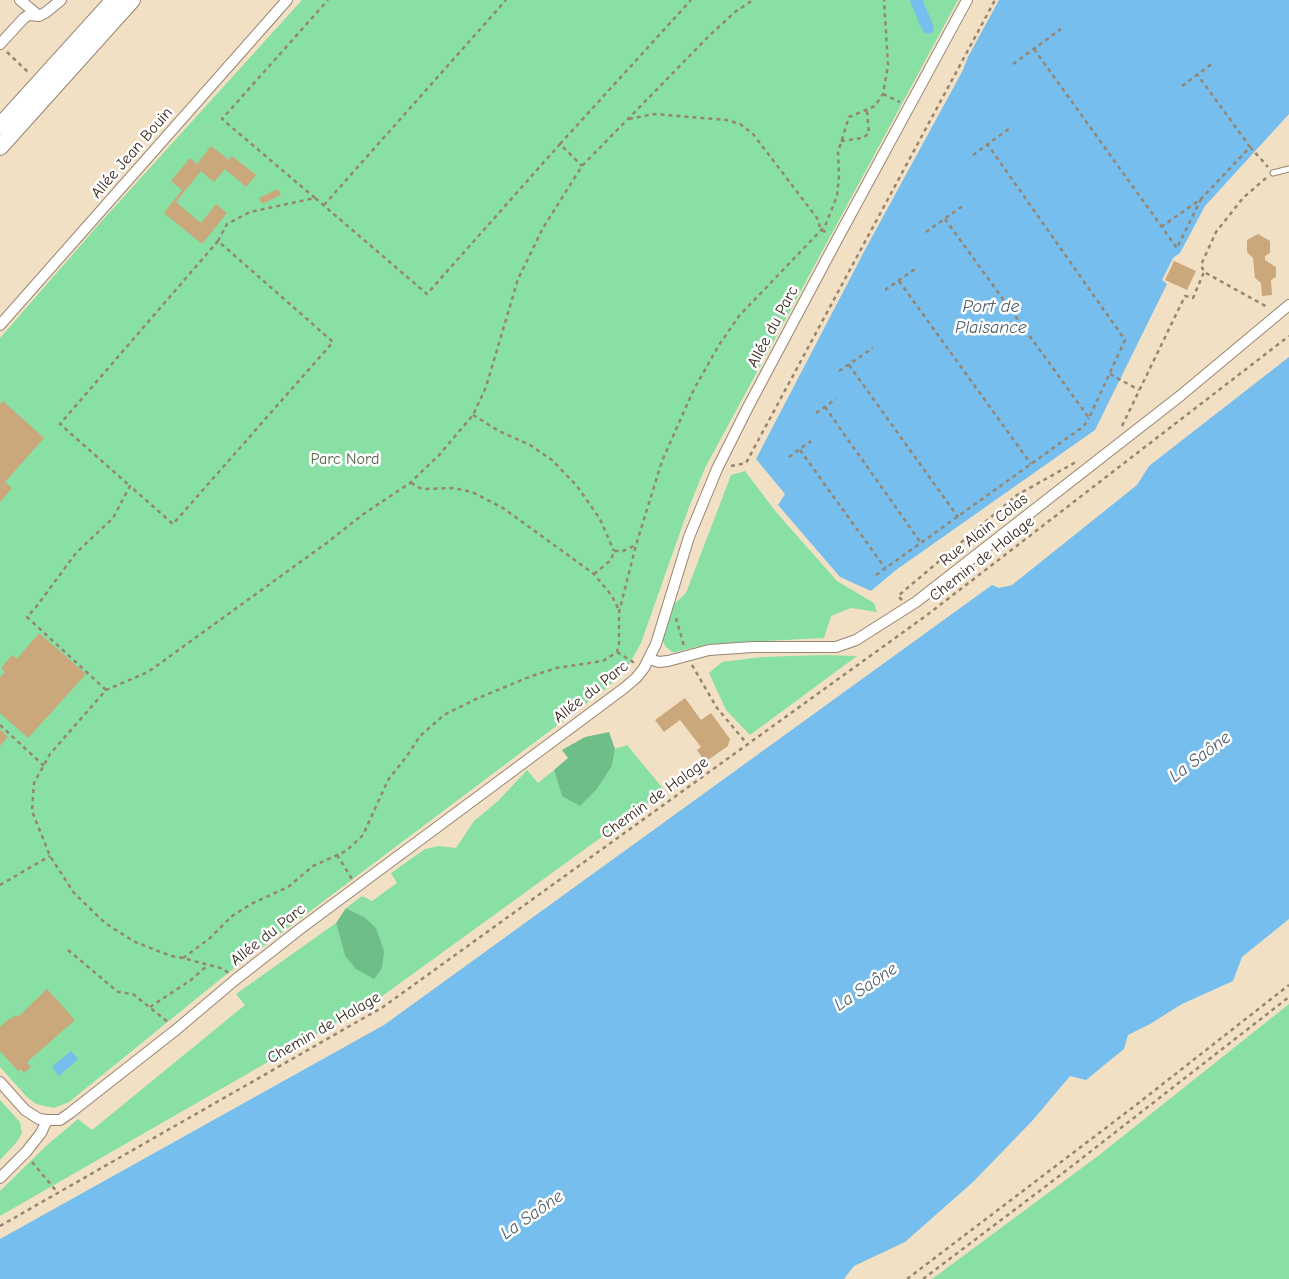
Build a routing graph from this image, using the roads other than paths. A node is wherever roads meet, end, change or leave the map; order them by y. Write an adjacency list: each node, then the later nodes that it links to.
1 (20, 0): 7 (street)
2 (62, 0): 7 (street)
3 (114, 0): 9 (main road)
4 (132, 0): 10 (main road)
5 (287, 0): 14 (street, Allée Jean Bouin)
6 (967, 0): 15 (street, Allée du Parc)
7 (39, 16): 8 (street)
8 (3, 48)
9 (0, 126)
10 (0, 147)
11 (1289, 169): 12 (lane)
12 (1273, 173)
13 (1289, 306): 15 (street, Rue Alain Colas)
14 (0, 325)
15 (650, 659): 17 (street, Allée du Parc)
16 (0, 1082): 17 (street)
17 (47, 1120): 18 (street)
18 (0, 1178)

